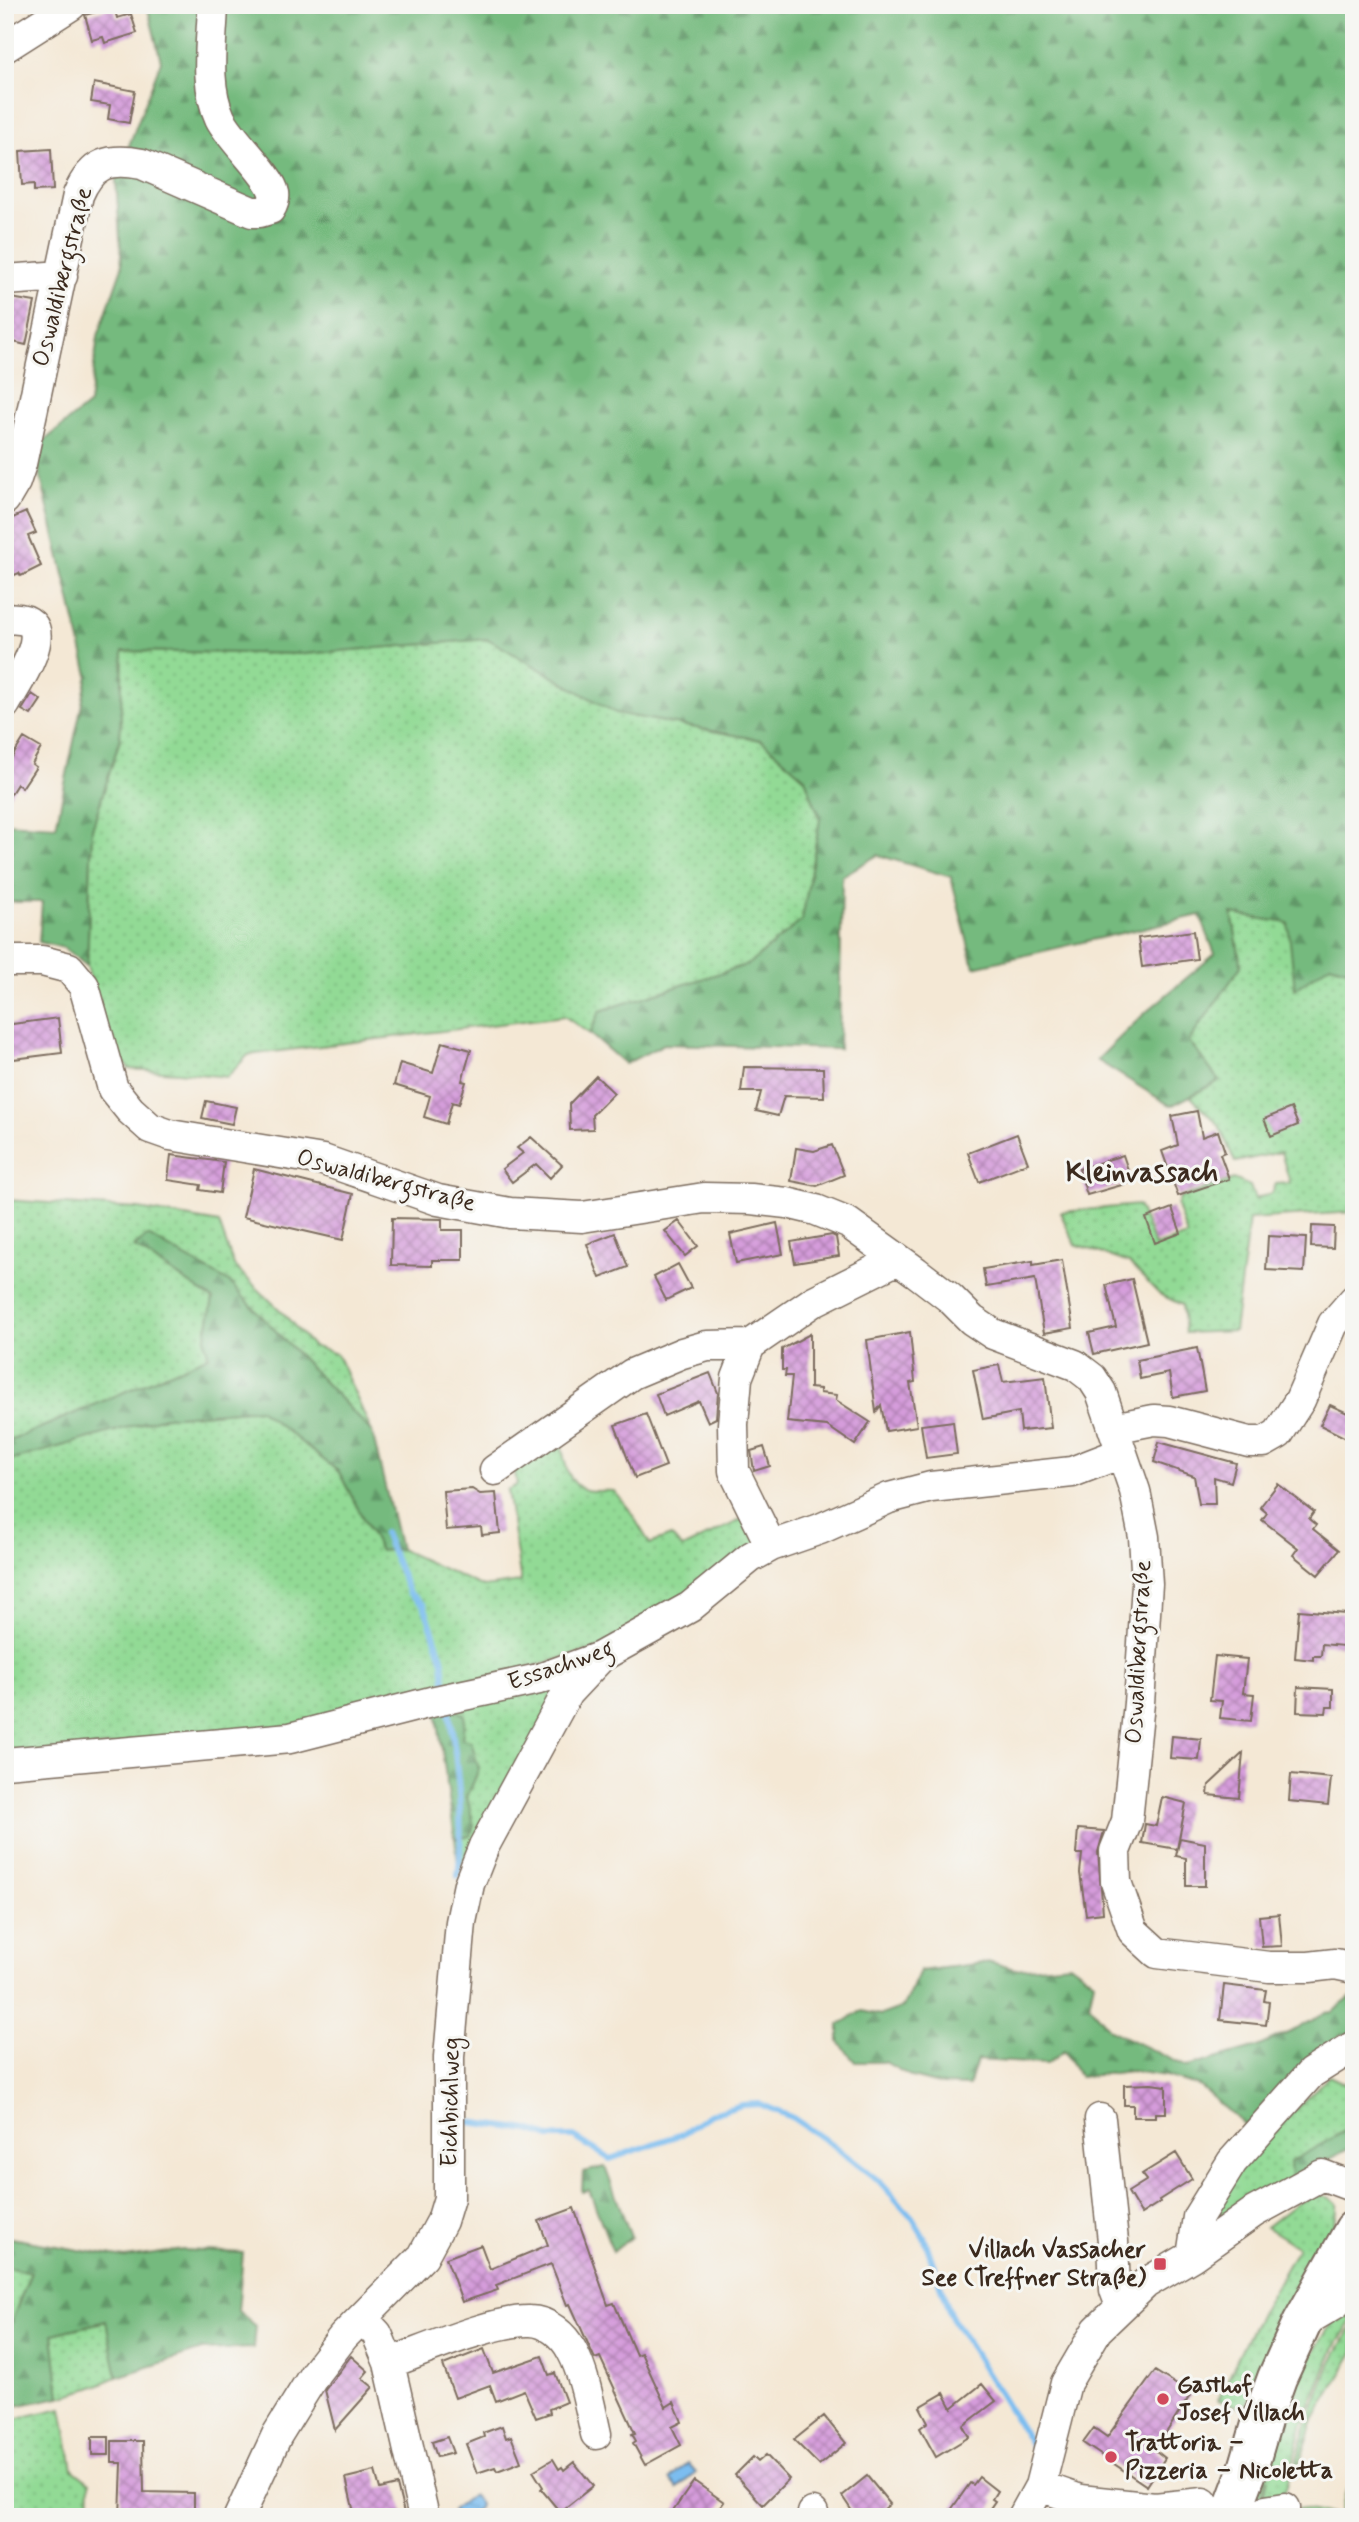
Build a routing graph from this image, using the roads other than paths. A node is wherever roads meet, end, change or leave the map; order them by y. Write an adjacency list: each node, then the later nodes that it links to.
1 (71, 5): 3 (street)
2 (213, 6): 4 (street, Oswaldibergstraße)
3 (5, 47)
4 (62, 276): 5 (street); 6 (street, Oswaldibergstraße)
5 (5, 280)
6 (5, 499)
7 (5, 619): 8 (street)
8 (5, 704)
9 (5, 961): 10 (street, Oswaldibergstraße)
10 (898, 1259): 12 (street); 13 (street, Oswaldibergstraße)
11 (1354, 1300): 13 (street, Essachweg)
12 (750, 1345): 14 (street); 15 (street)
13 (1117, 1440): 15 (street, Essachweg); 18 (street, Oswaldibergstraße)
14 (495, 1470)
15 (771, 1546): 16 (street, Essachweg)
16 (600, 1657): 17 (street, Essachweg); 28 (street, Eichbichlweg)
17 (5, 1763)
18 (1354, 1968)
19 (1354, 2046): 25 (street)
20 (1100, 2119): 24 (street)
21 (1354, 2187): 25 (street)
22 (1129, 2208): 24 (street)
23 (1354, 2230): 29 (main road)
24 (1113, 2241): 27 (street)
25 (1192, 2256): 27 (street)
26 (1354, 2282): 29 (street)
27 (1121, 2306): 32 (street)
28 (362, 2318): 30 (street); 34 (street, Eichbichlweg)
29 (1302, 2323): 33 (main road)
30 (389, 2363): 31 (street); 35 (street)
31 (596, 2434)
32 (1040, 2486): 33 (street); 36 (street)
33 (1246, 2512)
34 (239, 2517)
35 (425, 2517)
36 (1023, 2517)

